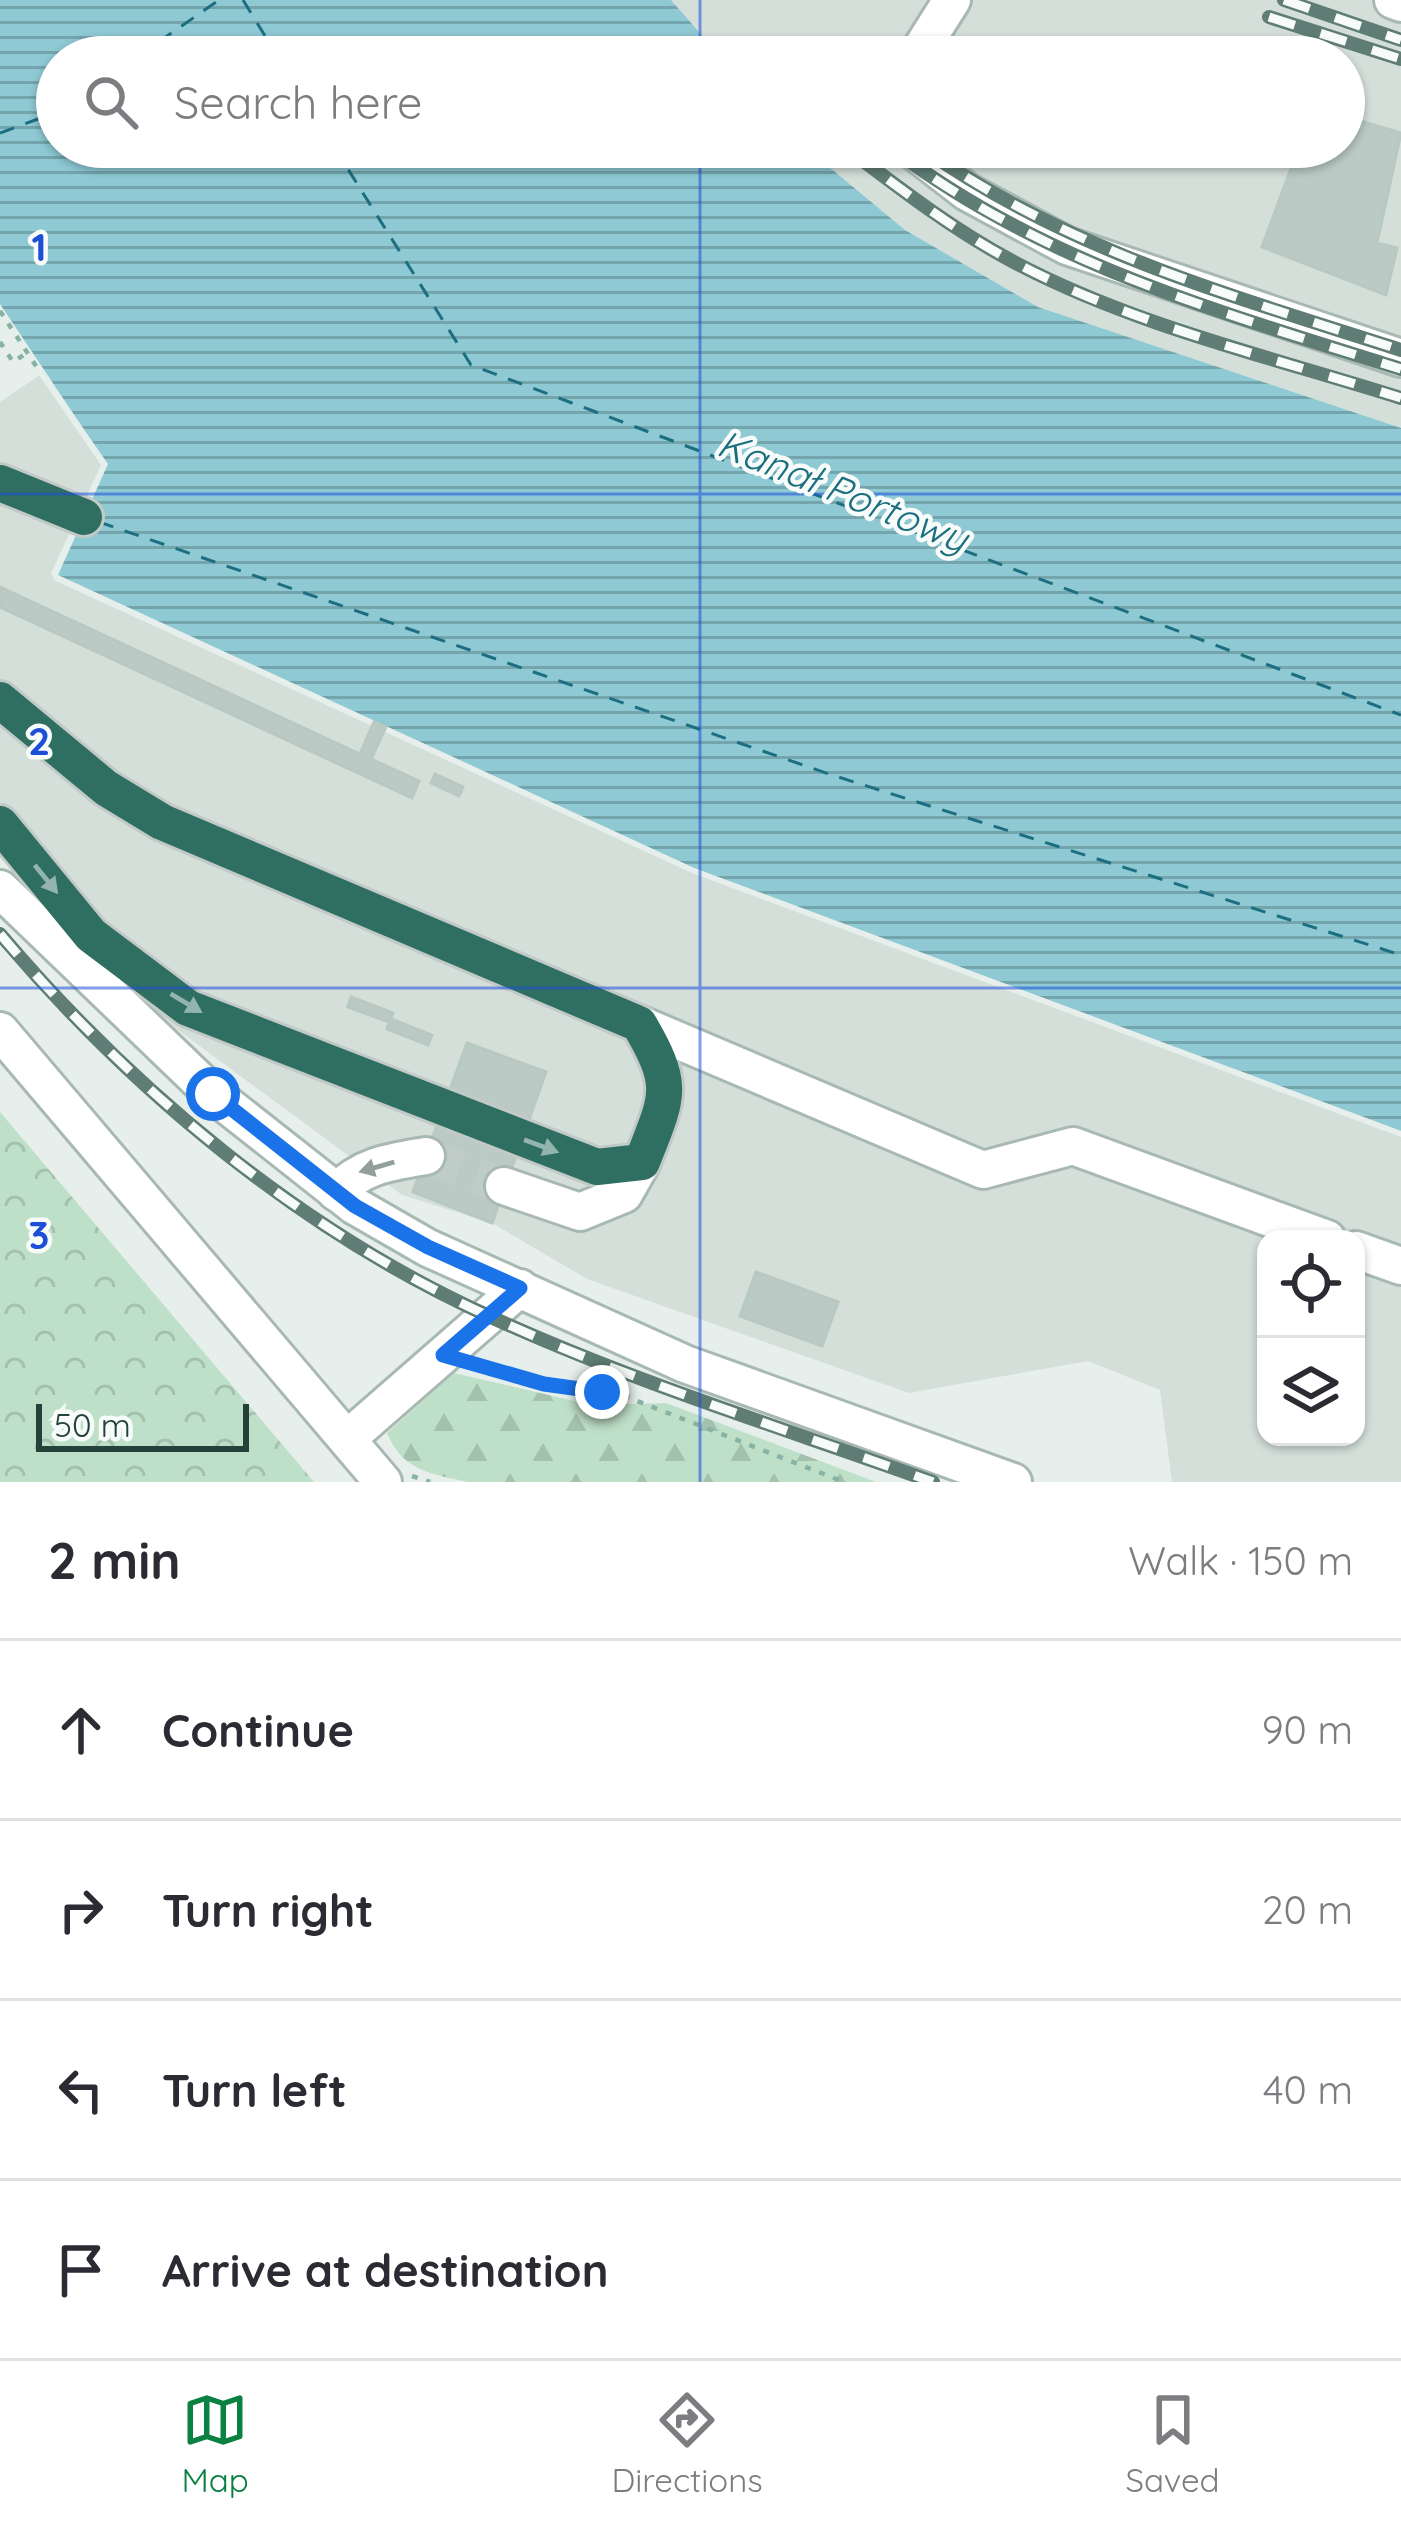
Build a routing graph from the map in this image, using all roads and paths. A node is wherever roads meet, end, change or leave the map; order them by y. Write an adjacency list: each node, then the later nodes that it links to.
1 (952, 0): 2 (street)
2 (929, 36)
3 (936, 168): 7 (street)
4 (2, 316): 6 (path)
5 (0, 342): 6 (path)
6 (28, 352): 8 (path)
7 (1401, 358)
8 (38, 368)
9 (0, 483): 10 (highway)
10 (84, 517)
11 (0, 700): 14 (highway)
12 (0, 824): 17 (highway, one-way to 17)
13 (0, 889): 19 (street)
14 (639, 1024): 17 (highway); 20 (street)
15 (0, 1031): 25 (street)
16 (426, 1156): 19 (street, one-way to 19)
17 (642, 1162): 18 (street)
18 (504, 1186)
19 (336, 1192): 23 (street)
20 (1302, 1230)
21 (1365, 1253): 22 (street)
22 (1401, 1266)
23 (520, 1288): 24 (street); 28 (street)
24 (443, 1355): 25 (street); 27 (path)
25 (347, 1439): 26 (street)
26 (383, 1482)
27 (844, 1482)
28 (1013, 1482)

